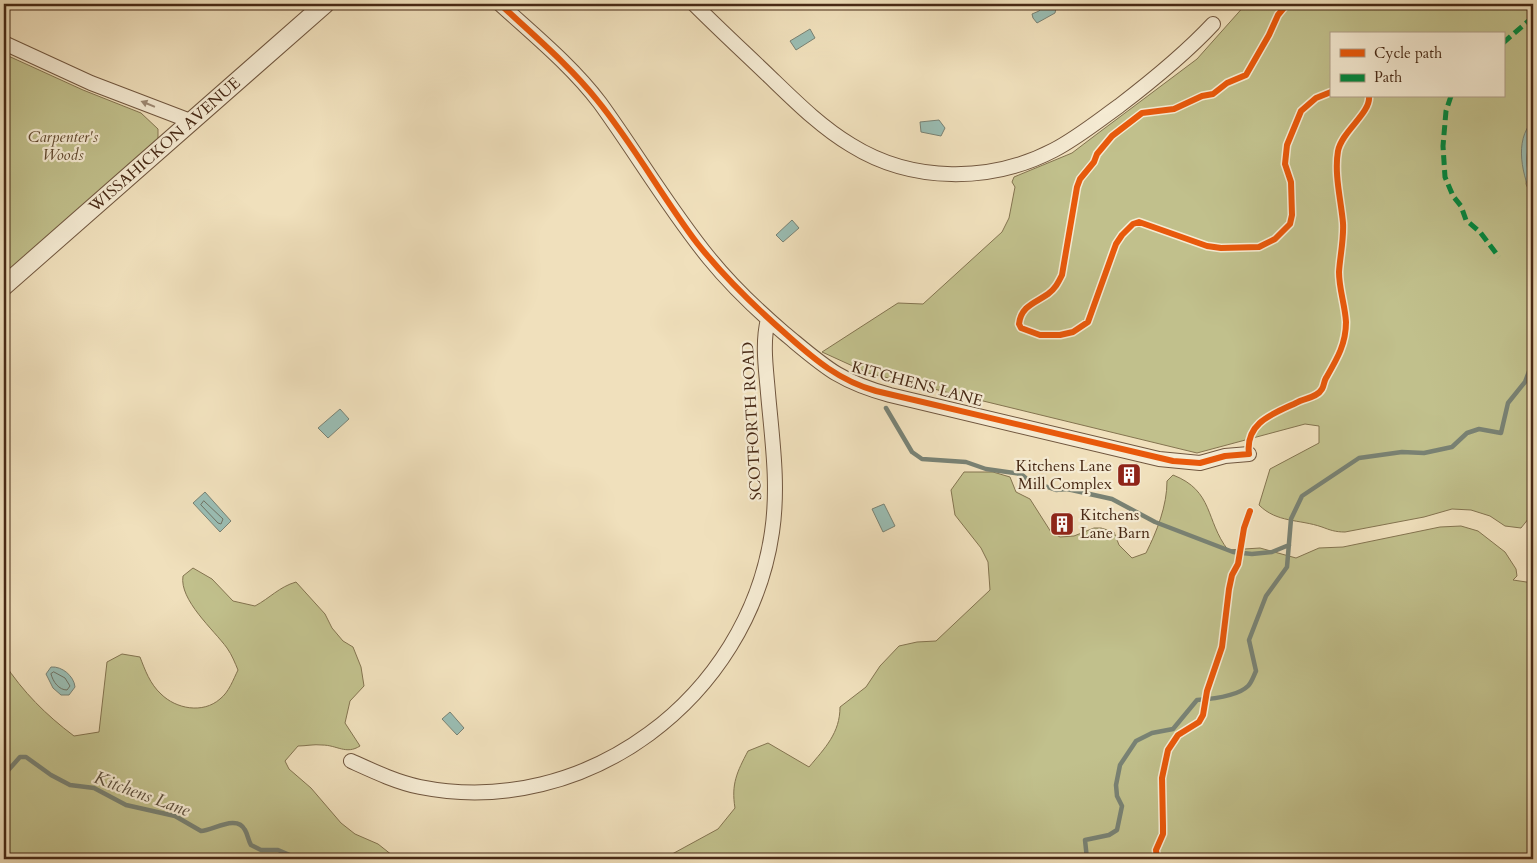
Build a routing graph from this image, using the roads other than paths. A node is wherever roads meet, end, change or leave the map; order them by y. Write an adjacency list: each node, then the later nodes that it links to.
1 (324, 4): 6 (street, WISSAHICKON AVENUE)
2 (500, 4): 8 (street, KITCHENS LANE)
3 (694, 4): 4 (street)
4 (1213, 24)
5 (4, 43): 6 (street, one-way to 5)
6 (193, 122): 7 (street, WISSAHICKON AVENUE)
7 (4, 286)
8 (768, 320): 9 (street, KITCHENS LANE); 10 (street, SCOTFORTH ROAD)
9 (1250, 454)
10 (351, 761)

